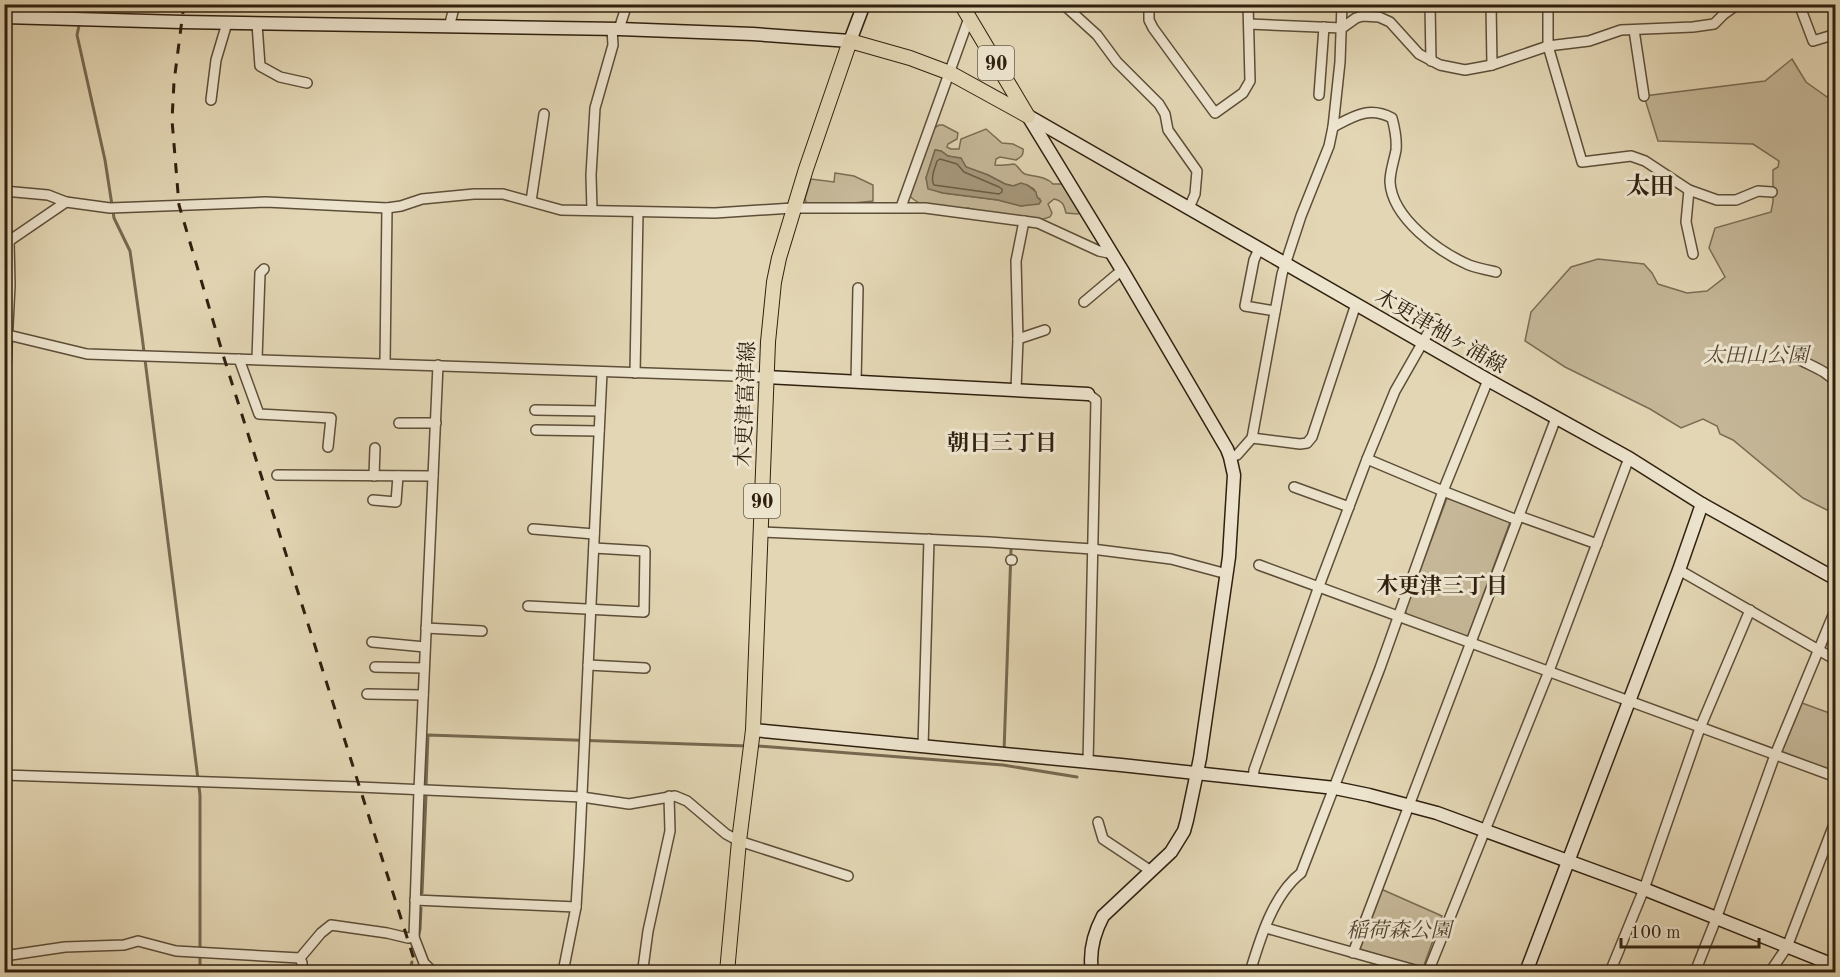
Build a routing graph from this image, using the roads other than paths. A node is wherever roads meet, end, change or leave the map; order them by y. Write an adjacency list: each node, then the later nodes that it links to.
1 (455, 4): 19 (street)
2 (627, 4): 22 (street)
3 (864, 4): 25 (street)
4 (1063, 4): 45 (street)
5 (1149, 4): 18 (street)
6 (1248, 4): 18 (street)
7 (1342, 4): 21 (street)
8 (1430, 4): 27 (street)
9 (1491, 4): 28 (street)
10 (1548, 4): 26 (street)
11 (1738, 4): 14 (street)
12 (1799, 4): 24 (street)
13 (966, 9): 29 (street); 35 (main road, 90)
14 (1724, 9): 23 (street)
15 (4, 17): 16 (street)
16 (227, 23): 17 (street); 33 (street)
17 (257, 24): 19 (street); 30 (street)
18 (1249, 24): 20 (street)
19 (449, 27): 22 (street)
20 (1324, 27): 21 (street); 31 (street)
21 (1342, 28): 27 (street); 36 (street)
22 (616, 29): 25 (street); 46 (street)
23 (1635, 30): 26 (street); 32 (street)
24 (1836, 34)
25 (850, 41): 29 (main road, 90); 44 (main road, 木更津富津線 / 90)
26 (1548, 46): 28 (street); 37 (street)
27 (1431, 61): 28 (street)
28 (1492, 65)
29 (950, 73): 35 (main road, 90); 42 (street)
30 (307, 83)
31 (1318, 95)
32 (1644, 96)
33 (211, 100)
34 (544, 114): 40 (street)
35 (1028, 116): 45 (street, 木更津袖ヶ浦線); 51 (street)
36 (1333, 127): 53 (street); 56 (street)
37 (1689, 190): 39 (street); 52 (street)
38 (4, 191): 41 (street)
39 (1772, 192)
40 (531, 201): 43 (street); 46 (street)
41 (66, 202): 43 (street); 49 (street)
42 (901, 207): 44 (street); 48 (street)
43 (387, 208): 69 (street)
44 (793, 208): 47 (street); 73 (main road, 木更津富津線 / 90)
45 (1189, 208): 50 (street, 木更津袖ヶ浦線)
46 (592, 210): 47 (street)
47 (638, 212): 72 (street)
48 (1024, 221): 51 (street); 64 (street)
49 (7, 243): 63 (street)
50 (1259, 249): 53 (street, 木更津袖ヶ浦線); 60 (street)
51 (1113, 254): 55 (street)
52 (1693, 254)
53 (1285, 263): 59 (street, 木更津袖ヶ浦線); 60 (street)
54 (264, 269): 68 (street)
55 (1122, 270): 58 (street); 92 (street)
56 (1496, 272)
57 (858, 288): 75 (street)
58 (1084, 302)
59 (1356, 304): 65 (street, 木更津袖ヶ浦線); 89 (street)
60 (1275, 311): 89 (street)
61 (1436, 319): 65 (street)
62 (1045, 330): 64 (street)
63 (6, 334): 67 (street); 79 (street)
64 (1018, 339): 77 (street)
65 (1422, 343): 74 (street, 木更津袖ヶ浦線); 94 (street)
66 (1790, 352): 76 (street)
67 (239, 359): 68 (street); 90 (street)
68 (257, 359): 69 (street)
69 (385, 363): 70 (street)
70 (438, 365): 71 (street); 85 (street)
71 (602, 372): 72 (street); 81 (street)
72 (635, 373): 73 (street)
73 (766, 377): 75 (street); 106 (main road, 木更津富津線 / 90)
74 (1488, 380): 82 (street, 木更津袖ヶ浦線); 100 (street)
75 (856, 382): 77 (street)
76 (1836, 383)
77 (1016, 390): 78 (street)
78 (1088, 394): 111 (street)
79 (4, 406)
80 (535, 410): 81 (street)
81 (600, 411): 88 (street)
82 (1556, 418): 93 (street, 木更津袖ヶ浦線); 104 (street)
83 (1836, 418): 86 (street)
84 (399, 423): 85 (street)
85 (436, 423): 98 (street)
86 (1836, 425)
87 (536, 430): 88 (street)
88 (599, 431): 107 (street)
89 (1252, 438): 92 (street)
90 (328, 447)
91 (375, 448): 96 (street)
92 (1230, 457): 114 (street)
93 (1629, 458): 102 (street, 木更津袖ヶ浦線); 109 (street)
94 (1367, 459): 100 (street); 103 (street)
95 (277, 475): 96 (street)
96 (374, 476): 97 (street)
97 (398, 476): 98 (street); 101 (street)
98 (433, 476): 122 (street)
99 (1294, 487): 103 (street)
100 (1443, 491): 104 (street); 121 (street)
101 (373, 500)
102 (1701, 504): 113 (street); 115 (street, 木更津袖ヶ浦線)
103 (1349, 507): 116 (street)
104 (1518, 518): 109 (street); 125 (street)
105 (533, 530): 107 (street)
106 (761, 532): 108 (street); 138 (main road, 木更津富津線 / 90)
107 (594, 534): 110 (street)
108 (929, 539): 111 (street); 139 (street)
109 (1597, 544): 133 (street)
110 (594, 548): 119 (street); 119 (street)
111 (1092, 549): 114 (street); 141 (street)
112 (1259, 565): 116 (street)
113 (1679, 570): 120 (street); 136 (street)
114 (1227, 574): 142 (street)
115 (1836, 579)
116 (1319, 586): 121 (street); 145 (street)
117 (528, 606): 119 (street)
118 (1836, 608): 127 (street)
119 (591, 610): 129 (street)
120 (1750, 610): 127 (street); 137 (street)
121 (1398, 616): 125 (street); 146 (street)
122 (426, 628): 123 (street); 126 (street)
123 (482, 631)
124 (372, 642): 126 (street)
125 (1470, 643): 133 (street); 150 (street)
126 (425, 647): 131 (street)
127 (1819, 650): 128 (street); 140 (street)
128 (1836, 660)
129 (588, 665): 132 (street); 149 (street)
130 (375, 667): 131 (street)
131 (424, 668): 135 (street)
132 (645, 668)
133 (1549, 671): 136 (street); 153 (street)
134 (367, 694): 135 (street)
135 (423, 695): 147 (street)
136 (1629, 702): 137 (street); 155 (street)
137 (1700, 728): 140 (street); 158 (street)
138 (753, 730): 139 (street); 154 (main road, 木更津富津線 / 90)
139 (923, 747): 141 (street)
140 (1775, 755): 144 (street); 161 (street)
141 (1089, 762): 142 (street)
142 (1197, 774): 145 (street); 156 (street)
143 (4, 775): 147 (street)
144 (1836, 777)
145 (1254, 780): 146 (street)
146 (1335, 789): 150 (street); 162 (street)
147 (419, 790): 149 (street); 159 (street)
148 (669, 796): 149 (street); 154 (street); 172 (street)
149 (582, 797): 160 (street)
150 (1409, 806): 153 (street); 165 (street)
151 (1836, 819): 164 (street)
152 (1098, 822): 156 (street)
153 (1485, 831): 155 (street); 177 (street)
154 (739, 841): 157 (street); 173 (main road, 木更津富津線 / 90)
155 (1569, 862): 158 (street); 178 (street)
156 (1151, 872): 174 (street)
157 (848, 876)
158 (1644, 889): 161 (street); 179 (street)
159 (415, 900): 160 (street); 163 (street)
160 (576, 907): 171 (street)
161 (1716, 919): 164 (street); 180 (street)
162 (1266, 928): 165 (street); 175 (street)
163 (414, 937): 167 (street); 170 (street)
164 (1787, 947): 168 (street); 181 (street)
165 (1353, 953): 176 (street)
166 (4, 956): 167 (street)
167 (300, 958): 169 (street)
168 (1836, 966)
169 (302, 972)
170 (436, 972)
171 (563, 972)
172 (644, 972)
173 (727, 972)
174 (1092, 972)
175 (1250, 972)
176 (1422, 972)
177 (1428, 972)
178 (1526, 972)
179 (1610, 972)
180 (1695, 972)
181 (1770, 972)

